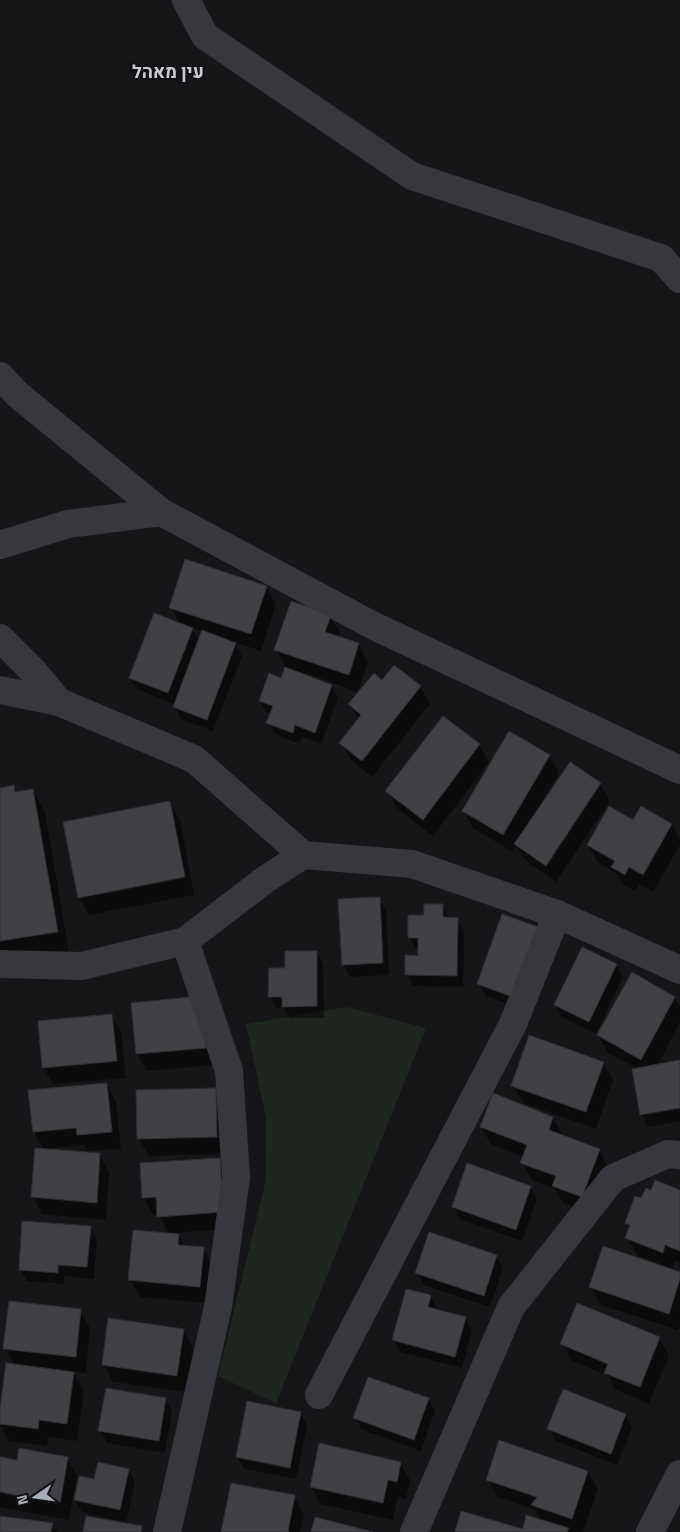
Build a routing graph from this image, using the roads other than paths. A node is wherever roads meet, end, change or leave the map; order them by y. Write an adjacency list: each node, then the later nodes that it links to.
1 (186, 0): 2 (street)
2 (680, 279)
3 (0, 376): 4 (street)
4 (161, 512): 5 (street); 9 (street)
5 (0, 546)
6 (0, 638): 8 (street)
7 (0, 690): 8 (street)
8 (59, 702): 10 (street)
9 (680, 770)
10 (303, 855): 11 (street); 12 (street)
11 (557, 914): 14 (street); 16 (street)
12 (185, 941): 13 (street); 18 (street)
13 (0, 964)
14 (680, 970)
15 (680, 1155): 19 (street)
16 (319, 1395)
17 (680, 1474): 20 (street)
18 (167, 1532)
19 (414, 1532)
20 (650, 1532)

